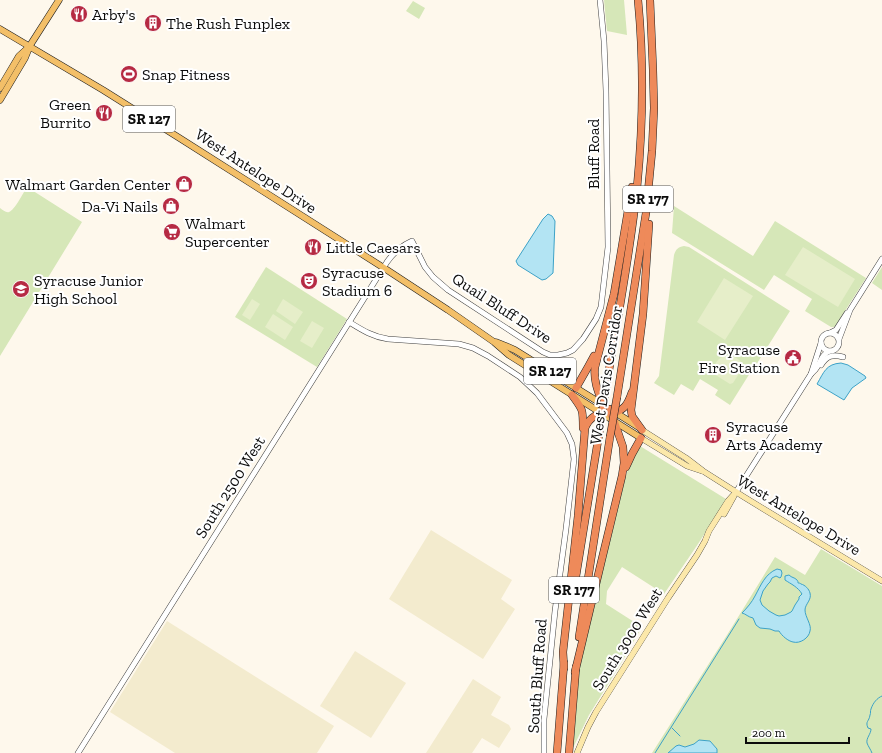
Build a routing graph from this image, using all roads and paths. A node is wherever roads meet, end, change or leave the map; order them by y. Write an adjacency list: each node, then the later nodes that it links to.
1 (59, 0): 6 (main road)
2 (600, 0): 14 (street, Bluff Road)
3 (638, 0): 9 (highway, West Davis Corridor / SR 177)
4 (650, 0): 10 (highway, West Davis Corridor / SR 177)
5 (0, 30): 6 (main road, West Antelope Drive)
6 (29, 47): 7 (main road); 8 (main road); 13 (main road, West Antelope Drive / SR 127)
7 (0, 88)
8 (0, 100)
9 (640, 146): 17 (highway); 37 (highway, West Davis Corridor / SR 177, bridge)
10 (652, 151): 27 (highway); 38 (highway, West Davis Corridor / SR 177, bridge)
11 (412, 241): 13 (street, South 2500 West); 14 (street, Quail Bluff Drive)
12 (882, 259): 15 (street)
13 (384, 268): 16 (street, South 2500 West); 20 (main road, West Antelope Drive / SR 127)
14 (600, 307)
15 (850, 310): 18 (street); 19 (street)
16 (349, 322): 40 (street, South 2500 West); 41 (street, South Bluff Road)
17 (604, 333): 26 (highway); 29 (highway)
18 (830, 333): 19 (street); 21 (street)
19 (839, 339): 22 (street)
20 (494, 342): 26 (main road, West Antelope Drive / SR 127); 28 (main road, West Antelope Drive / SR 127)
21 (821, 343): 22 (street); 25 (street, South 3000 West)
22 (830, 351): 24 (street, South 3000 West)
23 (843, 356): 24 (street)
24 (815, 370): 25 (street, South 3000 West)
25 (810, 374): 35 (street, South 3000 West)
26 (576, 388): 29 (main road, West Antelope Drive / SR 127)
27 (632, 392): 29 (highway); 30 (highway)
28 (572, 394): 29 (main road, West Antelope Drive / SR 127); 31 (highway)
29 (608, 413): 30 (main road, West Antelope Drive / SR 127); 31 (highway); 32 (main road, West Antelope Drive / SR 127); 34 (highway)
30 (642, 430): 33 (main road, West Antelope Drive / SR 127)
31 (584, 436): 37 (highway)
32 (641, 438): 33 (main road, West Antelope Drive / SR 127); 34 (highway)
33 (702, 471): 35 (main road, West Antelope Drive / SR 127)
34 (622, 476): 38 (highway)
35 (736, 492): 36 (main road, West Antelope Drive / SR 127); 43 (main road, South 3000 West)
36 (882, 581)
37 (564, 668): 42 (highway, West Davis Corridor / SR 177)
38 (575, 672): 39 (highway, West Davis Corridor / SR 177)
39 (569, 749)
40 (78, 753)
41 (544, 753)
42 (557, 753)
43 (577, 753)

